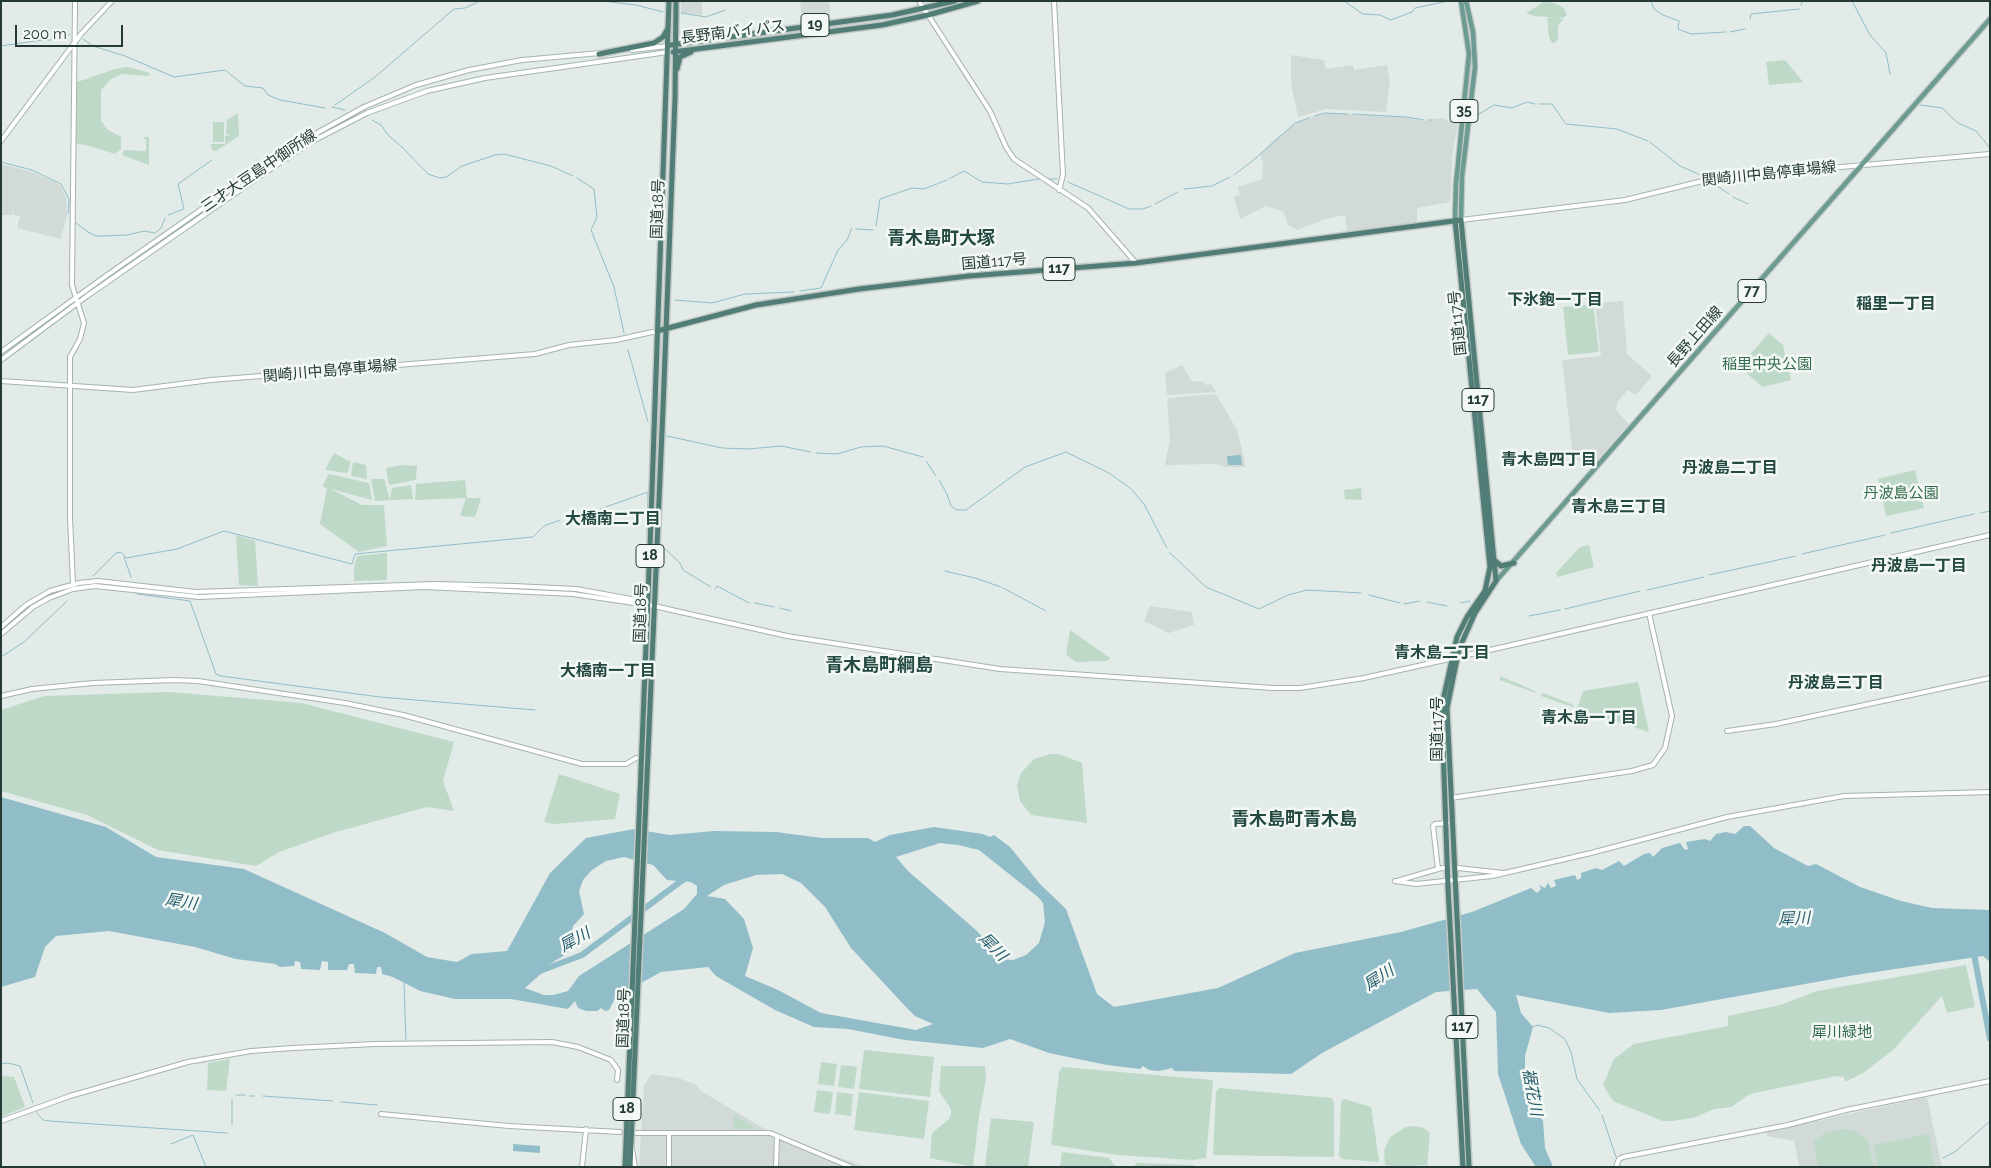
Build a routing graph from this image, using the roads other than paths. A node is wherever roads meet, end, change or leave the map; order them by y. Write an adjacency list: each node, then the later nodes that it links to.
1 (75, 1): 15 (street)
2 (112, 1): 15 (street)
3 (669, 1): 14 (highway, 国道18号 / 18)
4 (676, 1): 16 (highway, 国道18号 / 18)
5 (919, 1): 11 (street)
6 (955, 1): 11 (highway, 長野南バイパス / 19)
7 (978, 1): 12 (highway, 長野南バイパス / 19)
8 (1054, 1): 24 (street)
9 (1461, 1): 25 (main road, 35)
10 (1466, 1): 25 (main road, 35)
11 (924, 9): 12 (street); 16 (highway, 長野南バイパス / 19)
12 (928, 15): 17 (highway, 長野南バイパス / 19); 24 (street)
13 (1990, 19): 23 (main road, 長野上田線 / 77)
14 (668, 27): 16 (highway, 国道18号 / 18); 19 (highway)
15 (73, 45): 21 (street); 27 (street)
16 (671, 45): 18 (highway, 国道18号 / 18); 19 (street, 三才大豆島中御所線)
17 (714, 48): 18 (highway, 長野南バイパス / 19); 20 (highway)
18 (671, 52): 20 (highway, 国道18号 / 18); 28 (street, 三才大豆島中御所線); 30 (highway, 国道18号 / 18)
19 (599, 54): 27 (street, 三才大豆島中御所線)
20 (675, 98): 29 (highway, 国道18号 / 18)
21 (1, 141)
22 (1990, 154): 23 (street, 関崎川中島停車場線)
23 (1860, 165): 25 (street, 関崎川中島停車場線); 37 (main road, 長野上田線 / 77)
24 (1059, 190): 26 (street)
25 (1458, 220): 26 (highway, 国道117号 / 117); 36 (highway, 国道117号 / 117); 40 (highway, 国道117号 / 117)
26 (1136, 263): 29 (highway, 国道117号 / 117)
27 (75, 297): 28 (street); 31 (street, 三才大豆島中御所線)
28 (77, 303): 32 (street, 三才大豆島中御所線); 34 (street)
29 (666, 329): 30 (highway, 国道117号 / 117); 42 (highway, 国道18号 / 18)
30 (657, 331): 34 (street, 関崎川中島停車場線); 41 (highway, 国道18号 / 18)
31 (1, 352)
32 (1, 360)
33 (1, 381): 34 (street, 関崎川中島停車場線)
34 (69, 385): 39 (street)
35 (1990, 535): 43 (street)
36 (1494, 559): 37 (highway); 38 (highway, 国道117号 / 117)
37 (1514, 563): 38 (main road, 長野上田線 / 77)
38 (1496, 581): 40 (highway); 46 (highway, 国道117号 / 117)
39 (73, 584): 41 (street); 44 (street)
40 (1485, 591): 46 (highway, 国道117号 / 117)
41 (647, 604): 42 (street); 45 (street); 51 (highway, 国道18号 / 18)
42 (654, 606): 46 (street); 51 (highway, 国道18号 / 18)
43 (1649, 612): 46 (street); 53 (street)
44 (1, 627)
45 (1, 634)
46 (1454, 658): 53 (highway, 国道117号 / 117); 54 (highway, 国道117号 / 117)
47 (1990, 678): 49 (street)
48 (1, 696): 50 (street)
49 (1727, 731)
50 (636, 758)
51 (643, 782): 59 (highway, 国道18号 / 18)
52 (1990, 792): 56 (street)
53 (1451, 798): 58 (highway, 国道117号 / 117)
54 (1447, 823): 57 (highway, 国道117号 / 117); 57 (street)
55 (1458, 868): 56 (street)
56 (1505, 873): 58 (street)
57 (1448, 880): 58 (street); 77 (highway, 国道117号 / 117)
58 (1455, 883): 78 (highway, 国道117号 / 117)
59 (632, 1053): 69 (highway, 国道18号 / 18); 71 (highway, 国道18号 / 18)
60 (618, 1080): 63 (street)
61 (1990, 1081): 79 (street)
62 (381, 1114): 64 (street)
63 (1, 1121)
64 (586, 1129): 65 (street); 70 (street)
65 (620, 1132)
66 (637, 1133): 67 (street)
67 (669, 1133): 68 (street); 74 (street)
68 (777, 1137): 75 (street); 76 (street)
69 (631, 1143): 72 (highway, 国道18号 / 18); 73 (street)
70 (582, 1167)
71 (625, 1167)
72 (630, 1167)
73 (635, 1167)
74 (669, 1167)
75 (776, 1167)
76 (851, 1167)
77 (1463, 1167)
78 (1469, 1167)
79 (1616, 1167)

